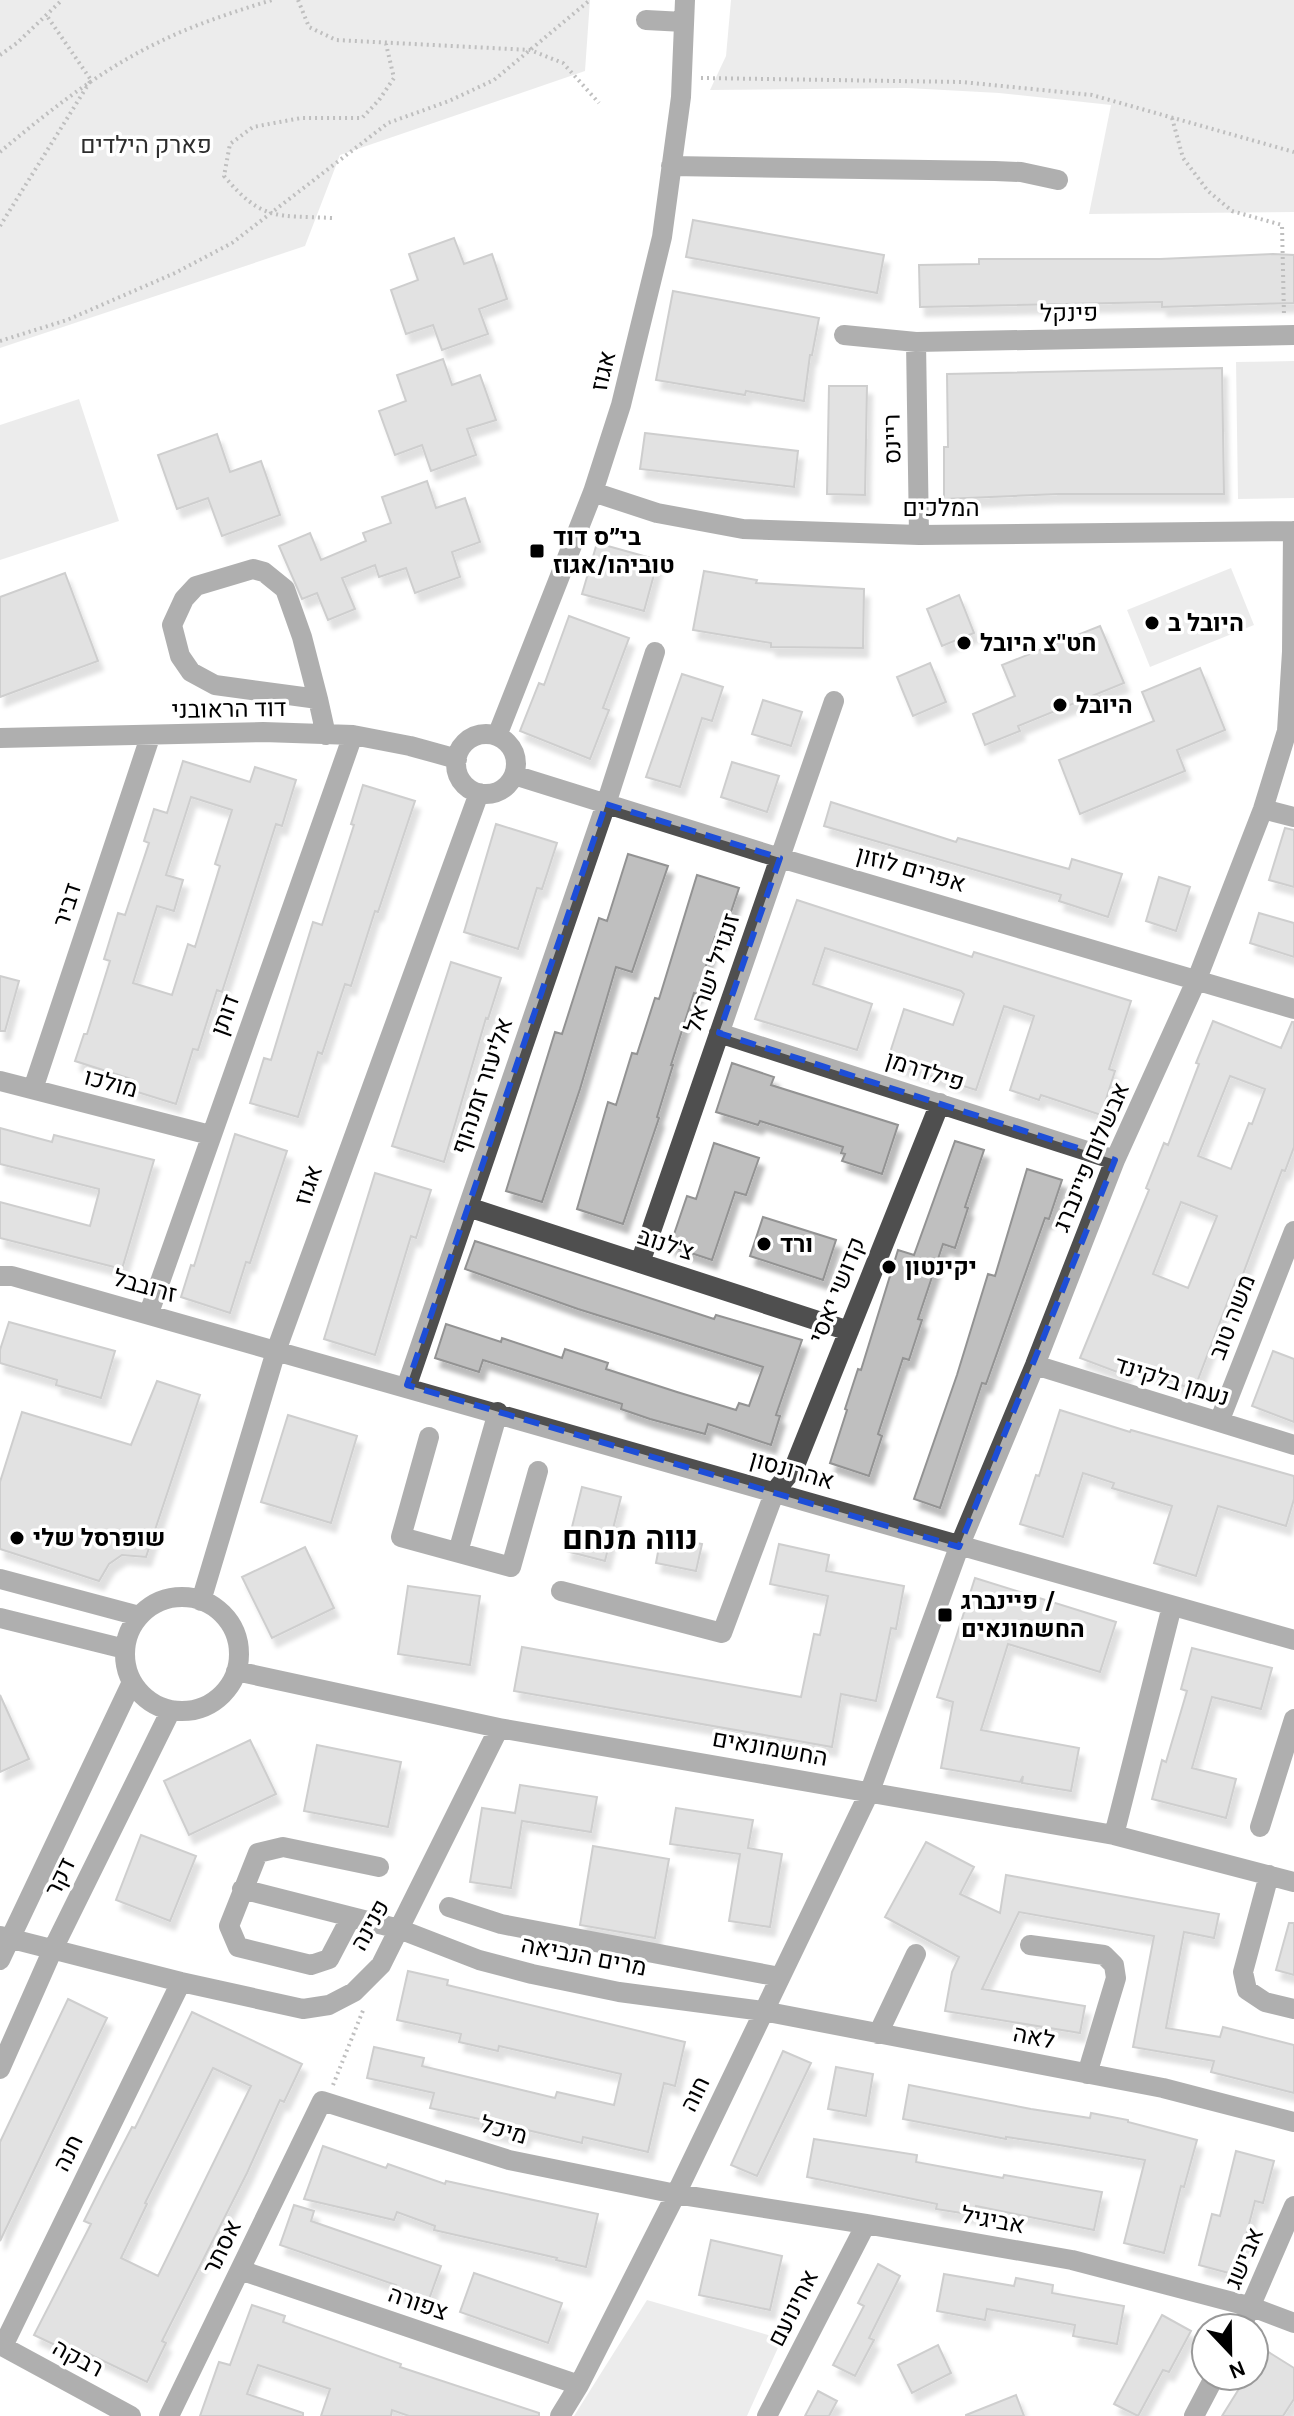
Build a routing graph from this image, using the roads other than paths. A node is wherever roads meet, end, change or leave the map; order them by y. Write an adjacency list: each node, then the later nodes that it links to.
1 (685, 0): 3 (street, אגוז)
2 (646, 20): 3 (street)
3 (684, 22): 4 (street, אגוז)
4 (671, 166): 5 (street); 9 (street, אגוז)
5 (1058, 180)
6 (844, 335): 8 (street, פינקל)
7 (1289, 335): 8 (street, פינקל)
8 (916, 342): 11 (street, ריינס)
9 (593, 492): 11 (street, המלכים); 17 (street, אגוז)
10 (1293, 531): 11 (street, המלכים); 24 (street, אבשלום פיינברג)
11 (919, 535)
12 (655, 652): 23 (street, אליעזר זמנהוף)
13 (318, 699): 13 (street); 15 (street)
14 (834, 701): 26 (street, זנגויל ישראל)
15 (326, 735): 16 (street, דוד הראובני); 18 (street, דוד הראובני)
16 (353, 735): 20 (street, דוד הראובני); 33 (street, דותן)
17 (497, 736): 20 (street); 21 (street)
18 (150, 737): 19 (street, דוד הראובני); 31 (street, דביר)
19 (0, 738)
20 (457, 759): 22 (street)
21 (514, 775): 22 (street); 23 (street, אפרים לוזון)
22 (479, 793): 41 (street, אגוז)
23 (606, 804): 26 (street, אפרים לוזון); 35 (street, אליעזר זמנהוף)
24 (1263, 809): 25 (street); 27 (street, אבשלום פיינברג)
25 (1294, 817)
26 (780, 858): 27 (street, אפרים לוזון); 29 (street, זנגויל ישראל)
27 (1197, 979): 28 (street, אפרים לוזון); 34 (street, אבשלום פיינברג)
28 (1294, 1009)
29 (719, 1033): 32 (street, פילדרמן); 37 (street, זנגויל ישראל)
30 (0, 1081): 31 (street, מולכו)
31 (33, 1089): 33 (street, מולכו)
32 (940, 1103): 34 (street, פילדרמן); 40 (street, קדושי יאסי)
33 (210, 1135): 39 (street, דותן)
34 (1115, 1160): 42 (street, אבשלום פיינברג)
35 (468, 1207): 37 (street, צ'לנוב); 43 (street, אליעזר זמנהוף)
36 (1294, 1231): 45 (street, משה טוב)
37 (640, 1263): 40 (street, צ'לנוב)
38 (0, 1276): 39 (street, זרובבל)
39 (149, 1313): 41 (street, זרובבל)
40 (849, 1331): 49 (street, קדושי יאסי)
41 (276, 1351): 43 (street, אהרונסון); 54 (street, אגוז)
42 (1035, 1365): 45 (street, נעמן בלקינד); 50 (street, אבשלום פיינברג)
43 (407, 1385): 44 (street, אהרונסון)
44 (498, 1412): 49 (street, אהרונסון); 51 (street)
45 (1219, 1422): 47 (street, נעמן בלקינד)
46 (429, 1437): 51 (street)
47 (1294, 1445)
48 (538, 1471): 51 (street)
49 (775, 1491): 50 (street, אהרונסון); 53 (street, קדושי יאסי)
50 (959, 1547): 55 (street, אהרונסון); 65 (street, אבשלום פיינברג)
51 (458, 1552)
52 (0, 1579): 56 (street)
53 (561, 1591)
54 (201, 1601): 56 (street); 60 (street)
55 (1172, 1606): 58 (street, אהרונסון); 67 (street)
56 (139, 1616): 59 (street)
57 (0, 1618): 59 (street)
58 (1294, 1640)
59 (125, 1649): 61 (street)
60 (236, 1671): 62 (street); 64 (street, החשמונאים)
61 (132, 1682): 62 (street); 75 (street, דקר)
62 (171, 1710): 77 (street, דקר)
63 (1294, 1719): 66 (street)
64 (499, 1728): 65 (street, החשמונאים); 74 (street, פנינה)
65 (870, 1791): 67 (street, החשמונאים); 80 (street, חוה)
66 (1260, 1827)
67 (1114, 1835): 69 (street, החשמונאים)
68 (379, 1867): 71 (street)
69 (1269, 1875): 70 (street, החשמונאים); 82 (street)
70 (1294, 1882)
71 (242, 1889): 73 (street, מרים הנביאה); 73 (street)
72 (449, 1907): 80 (street)
73 (351, 1917): 74 (street, מרים הנביאה)
74 (399, 1929): 81 (street, פנינה); 83 (street, מרים הנביאה)
75 (5, 1937): 77 (street, פנינה); 79 (street, דקר)
76 (1030, 1945): 86 (street)
77 (53, 1949): 81 (street, פנינה); 85 (street, דקר)
78 (916, 1954): 84 (street)
79 (0, 1960)
80 (780, 1977): 83 (street, חוה)
81 (181, 1982): 96 (street, חנה)
82 (1294, 2009)
83 (763, 2011): 84 (street, לאה); 89 (street, חוה)
84 (878, 2034): 86 (street, לאה)
85 (0, 2069)
86 (1087, 2074): 88 (street, לאה)
87 (324, 2101): 89 (street, מיכל); 92 (street, אסתר)
88 (1294, 2122)
89 (676, 2194): 91 (street, אביגיל); 97 (street, חוה)
90 (1294, 2206): 93 (street, אבישג)
91 (866, 2224): 93 (street, אביגיל); 102 (street, אחינועם)
92 (240, 2270): 97 (street, צפורה); 100 (street, אסתר)
93 (1252, 2307): 94 (street, אבישג); 95 (street, אביגיל)
94 (1249, 2312)
95 (1294, 2323)
96 (1, 2346): 99 (street, רבקה)
97 (579, 2385): 101 (street, חוה)
98 (1207, 2392): 103 (street)
99 (131, 2416)
100 (169, 2416)
101 (560, 2416)
102 (767, 2416)
103 (1194, 2416)

